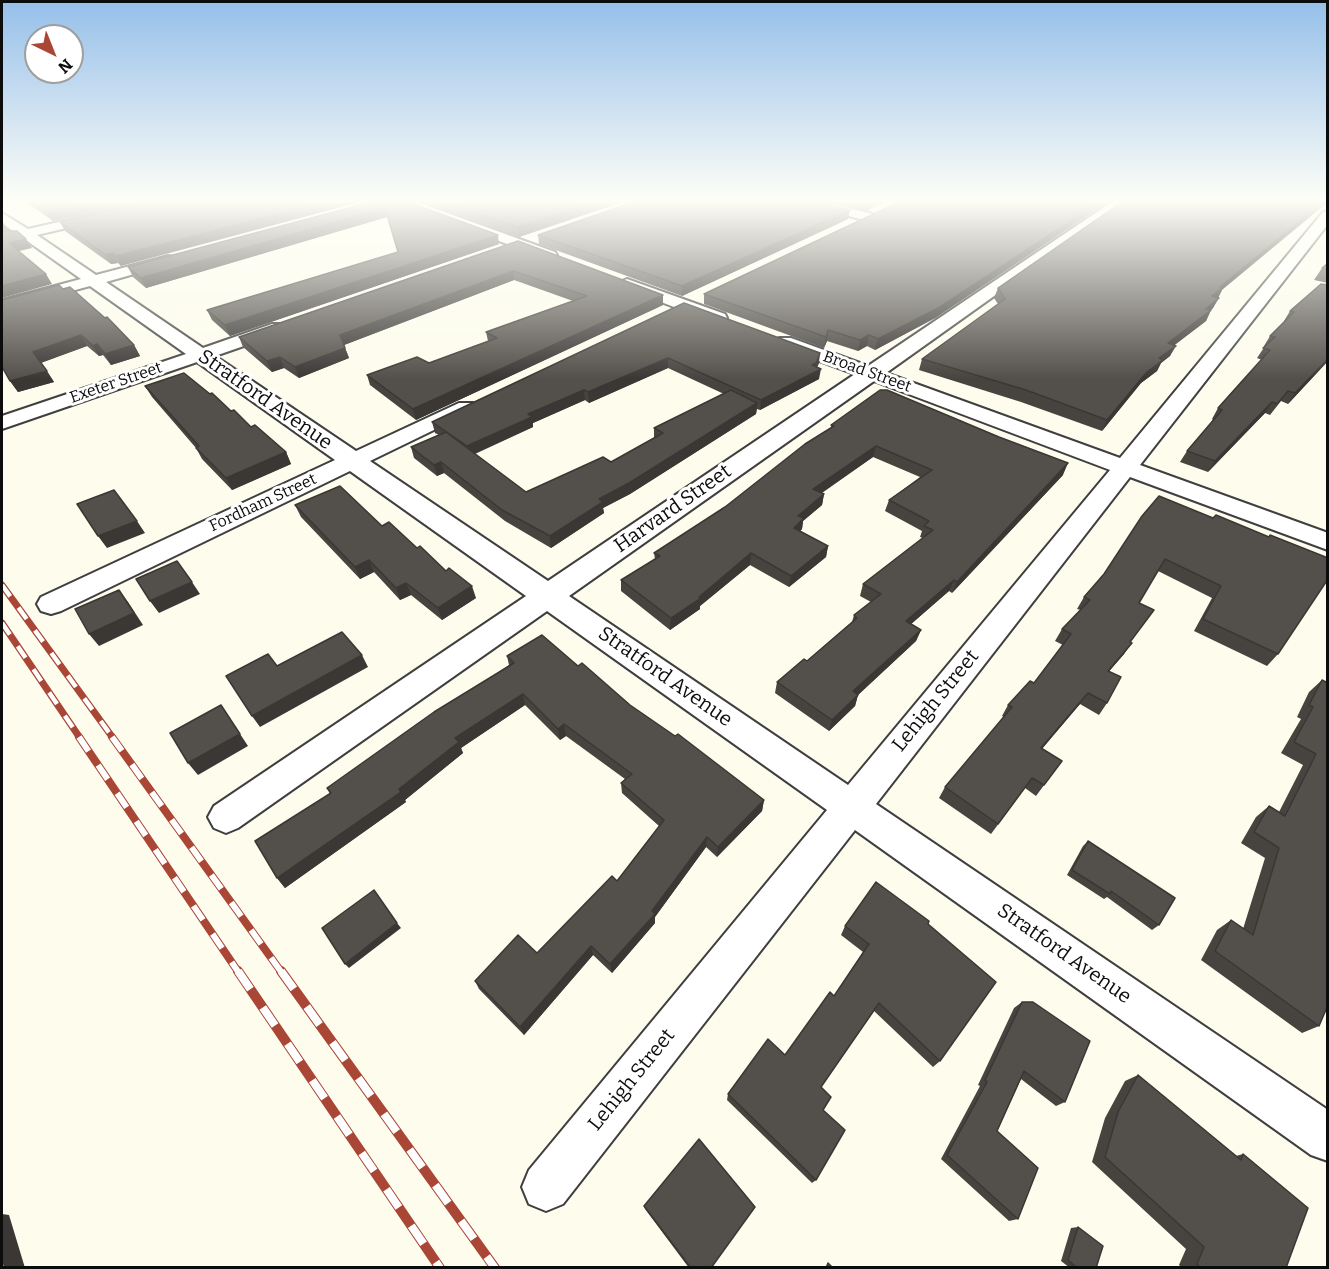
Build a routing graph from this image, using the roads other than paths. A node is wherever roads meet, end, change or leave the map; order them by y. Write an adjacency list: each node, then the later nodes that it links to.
1 (60, 261): 6 (street, Stratford Avenue)
2 (163, 261): 6 (street)
3 (1034, 261): 15 (street, Harvard Street)
4 (1291, 261): 19 (street, Lehigh Street)
5 (606, 276): 8 (street)
6 (92, 281): 9 (street); 14 (street, Stratford Avenue)
7 (703, 294): 8 (street)
8 (683, 304): 10 (street); 12 (street)
9 (2, 306)
10 (661, 314)
11 (298, 320): 14 (street, Exeter Street)
12 (738, 324)
13 (771, 337): 15 (street, Broad Street)
14 (199, 355): 17 (street, Exeter Street); 18 (street, Stratford Avenue)
15 (871, 373): 19 (street, Broad Street); 21 (street, Harvard Street)
16 (480, 400): 18 (street, Fordham Street)
17 (2, 423)
18 (352, 461): 21 (street, Stratford Avenue); 22 (street, Fordham Street)
19 (1125, 467): 20 (street, Broad Street); 23 (street, Lehigh Street)
20 (1328, 542)
21 (548, 596): 23 (street, Stratford Avenue); 24 (street, Harvard Street)
22 (51, 604)
23 (851, 807): 25 (street, Stratford Avenue); 26 (street, Lehigh Street)
24 (226, 817)
25 (1328, 1138)
26 (546, 1187)

